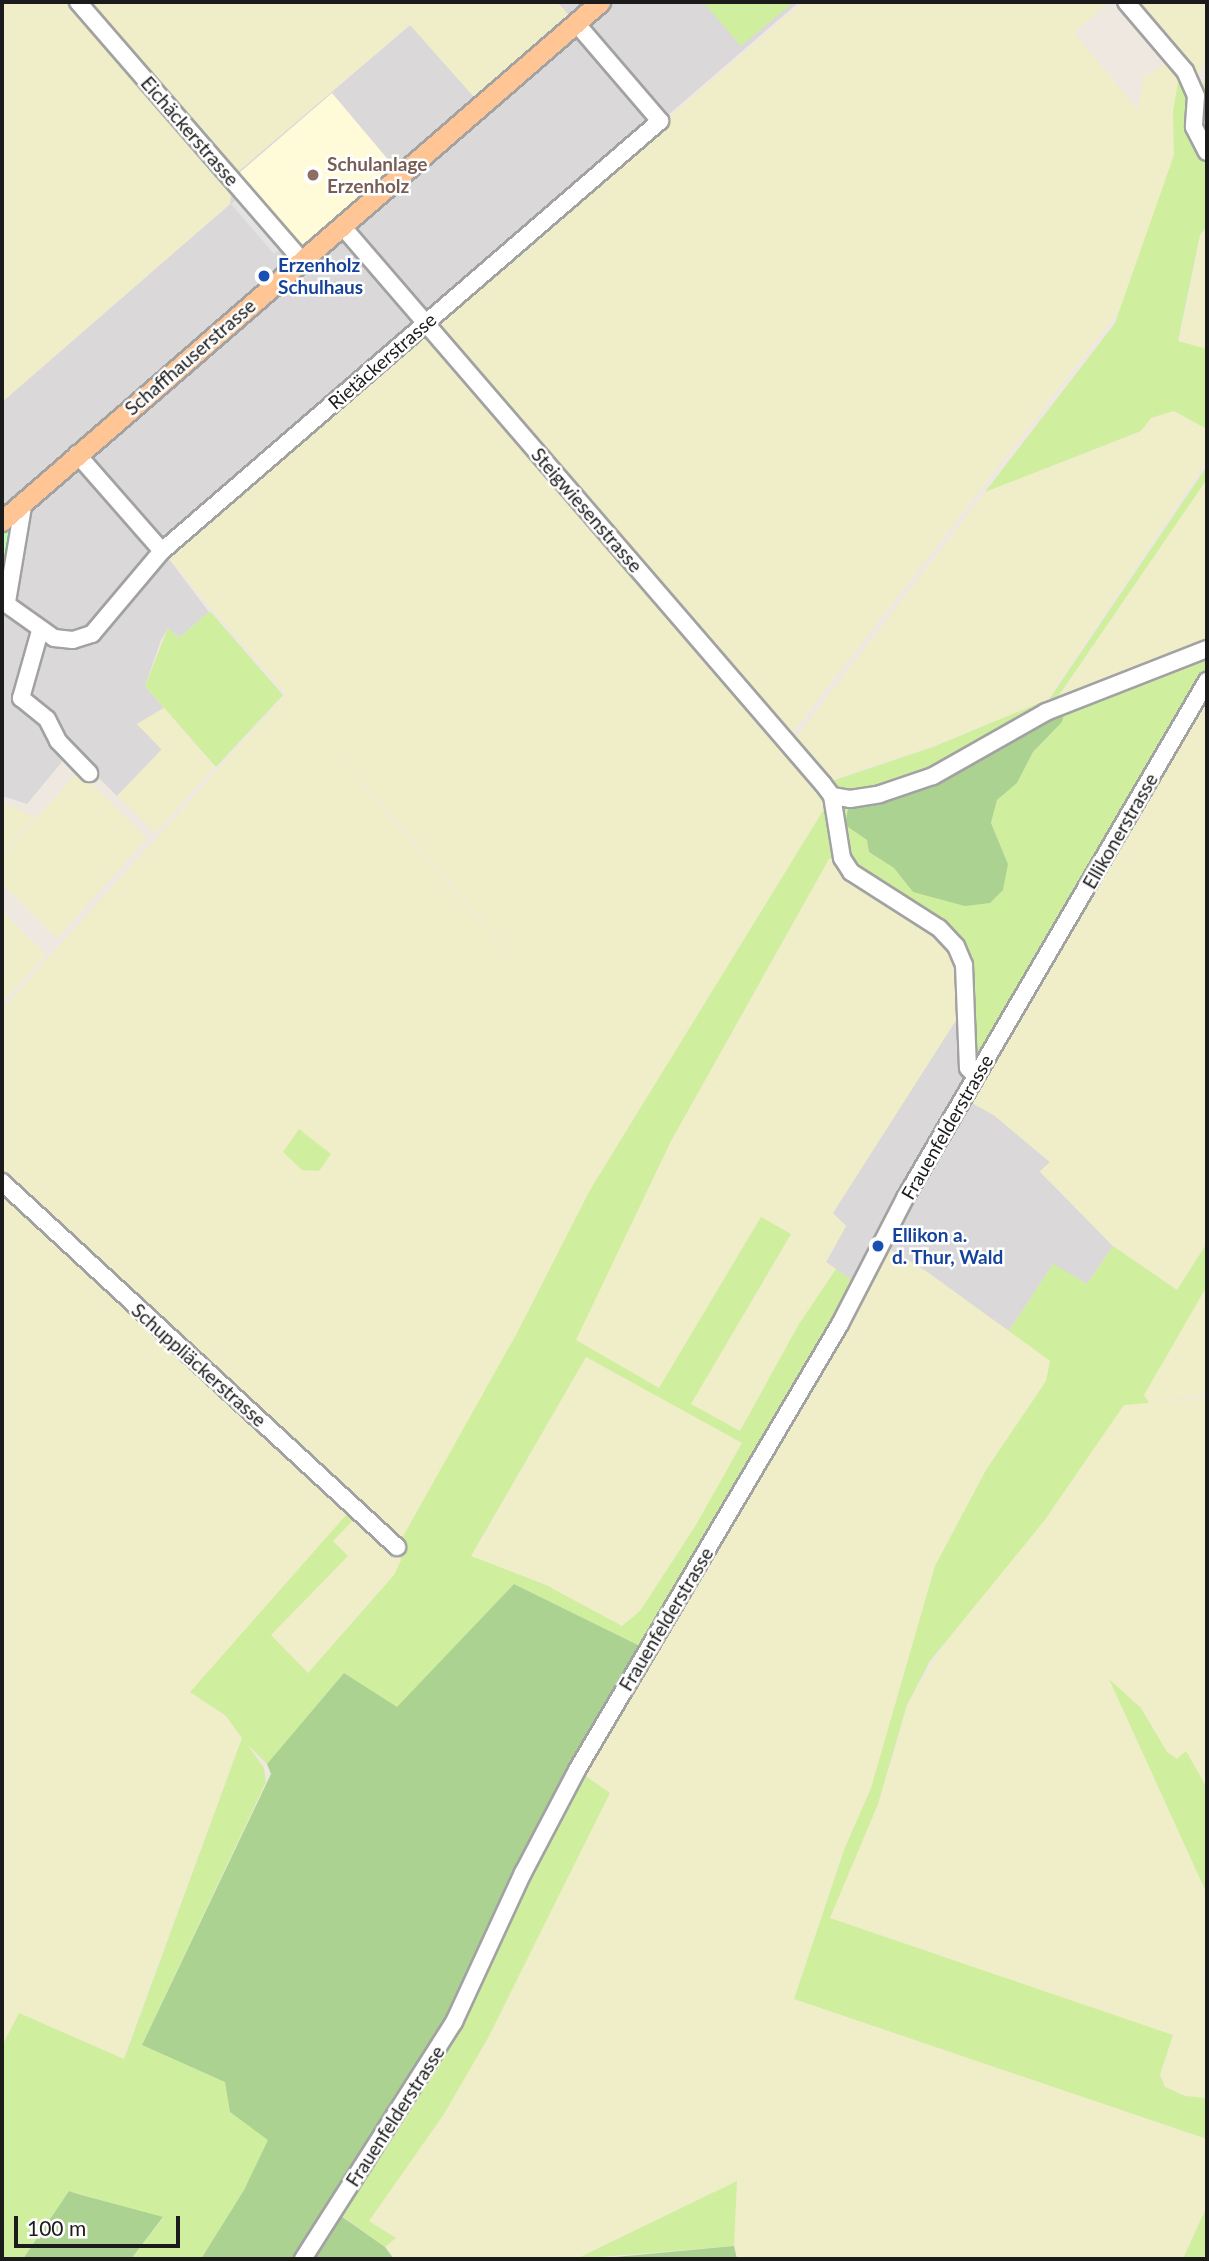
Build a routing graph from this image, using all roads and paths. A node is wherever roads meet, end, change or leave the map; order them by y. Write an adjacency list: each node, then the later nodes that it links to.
1 (78, 2): 7 (street, Eichäckerstrasse)
2 (600, 2): 4 (main road, Schaffhauserstrasse)
3 (1126, 2): 5 (street)
4 (576, 23): 6 (main road, Schaffhauserstrasse); 8 (street, Rietäckerstrasse)
5 (1207, 152)
6 (342, 226): 7 (main road, Schaffhauserstrasse); 8 (street, Steigwiesenstrasse)
7 (302, 261): 9 (main road, Schaffhauserstrasse)
8 (426, 323): 12 (street, Rietäckerstrasse); 18 (street, Steigwiesenstrasse)
9 (77, 454): 10 (main road, Schaffhauserstrasse); 12 (street)
10 (24, 500): 11 (main road, Schaffhauserstrasse); 13 (street, Rietäckerstrasse)
11 (2, 521)
12 (162, 551): 14 (street, Rietäckerstrasse)
13 (5, 601): 14 (street, Rietäckerstrasse)
14 (40, 631): 17 (street)
15 (1207, 649): 18 (street)
16 (1207, 681): 19 (street, Ellikonerstrasse)
17 (89, 773)
18 (832, 796): 20 (street)
19 (1032, 981): 20 (street, Frauenfelderstrasse)
20 (976, 1076): 23 (street, Frauenfelderstrasse)
21 (2, 1182): 22 (street, Schuppliäckerstrasse)
22 (397, 1547)
23 (303, 2259)

